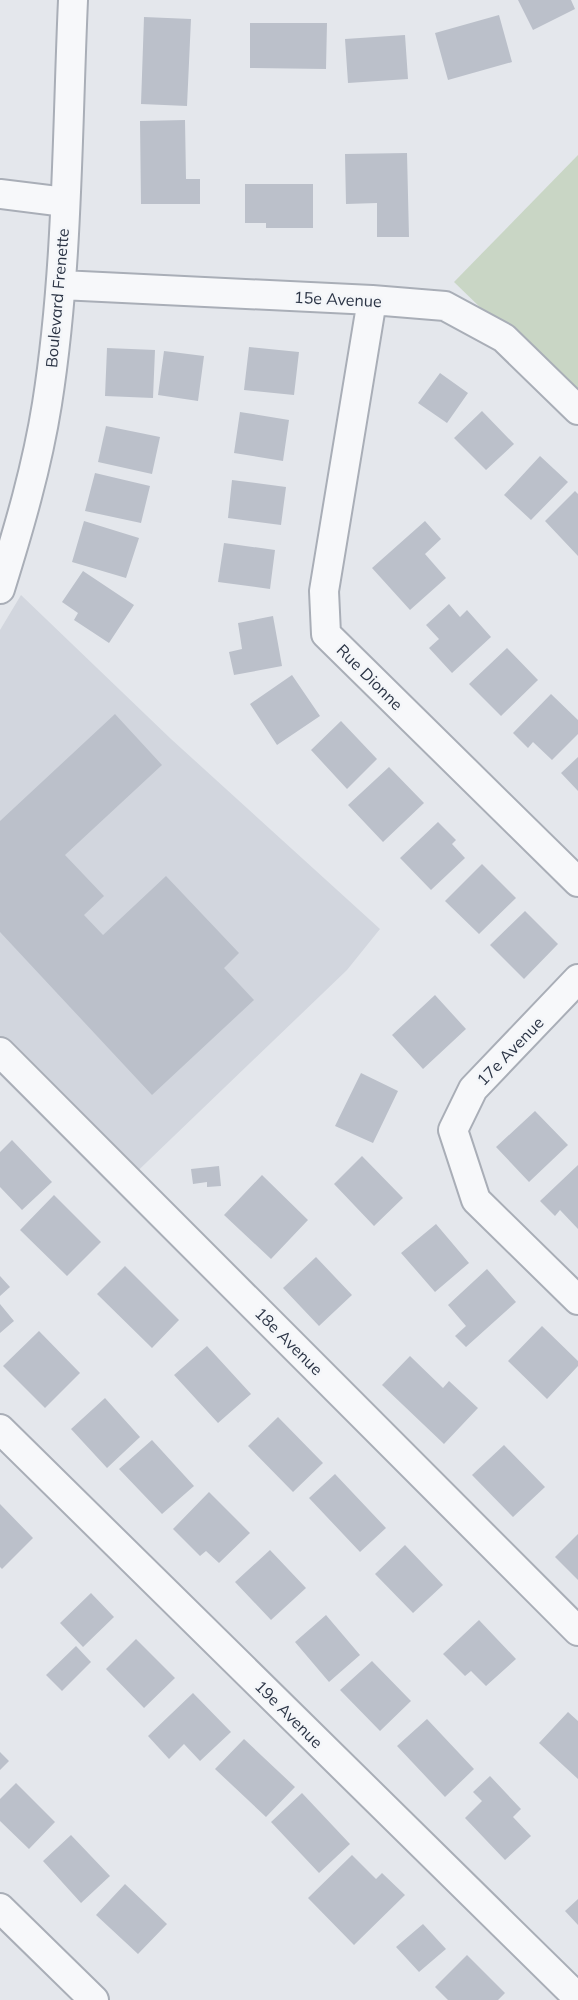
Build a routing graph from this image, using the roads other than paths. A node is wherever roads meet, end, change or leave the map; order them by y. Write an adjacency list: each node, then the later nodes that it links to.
1 (73, 0): 3 (street, Boulevard Frenette)
2 (0, 194): 3 (street)
3 (65, 202): 4 (street, Boulevard Frenette)
4 (61, 285): 5 (street, 15e Avenue); 7 (street, Boulevard Frenette)
5 (372, 300): 6 (street, 15e Avenue); 8 (street, Rue Dionne)
6 (578, 410)
7 (0, 589)
8 (578, 882)
9 (578, 980): 11 (street, 17e Avenue)
10 (0, 1052): 13 (street, 18e Avenue)
11 (578, 1300)
12 (0, 1430): 15 (street, 19e Avenue)
13 (578, 1631)
14 (0, 1908): 16 (street)
15 (578, 1998)
16 (94, 2000)

